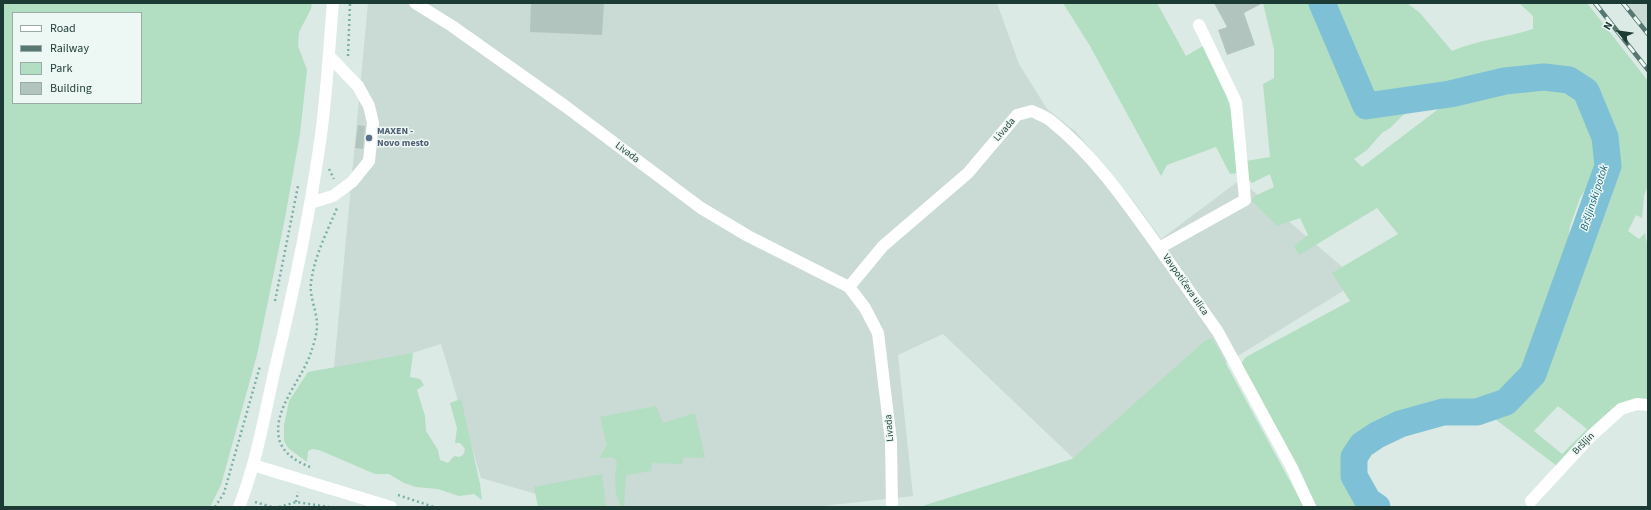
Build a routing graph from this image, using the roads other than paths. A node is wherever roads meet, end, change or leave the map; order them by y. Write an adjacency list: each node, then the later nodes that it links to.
1 (333, 3): 4 (street)
2 (415, 3): 7 (street, Livada)
3 (1199, 25): 6 (street, Vavpotičeva ulica)
4 (329, 56): 5 (street); 5 (street)
5 (310, 202): 9 (street)
6 (1159, 248): 7 (street, Livada); 14 (street, Vavpotičeva ulica)
7 (849, 287): 13 (street, Livada)
8 (1648, 405): 10 (street, Bršljin)
9 (253, 465): 11 (street); 12 (street)
10 (1531, 501)
11 (239, 507)
12 (391, 507)
13 (892, 507)
14 (1310, 507)

